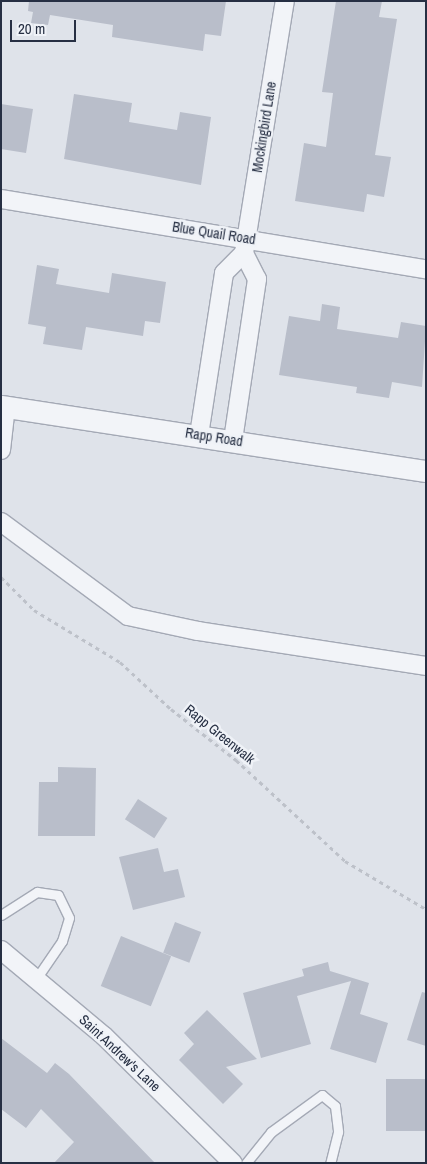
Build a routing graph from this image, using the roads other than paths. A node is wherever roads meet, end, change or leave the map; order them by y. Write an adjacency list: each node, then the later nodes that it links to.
1 (285, 1): 3 (street, Mockingbird Lane)
2 (1, 199): 3 (street, Blue Quail Road)
3 (245, 245): 4 (street, Blue Quail Road); 6 (street); 7 (street)
4 (426, 269)
5 (4, 406): 6 (street, Rapp Road); 8 (street)
6 (199, 435): 7 (street, Rapp Road)
7 (233, 440): 9 (street, Rapp Road)
8 (1, 450)
9 (426, 471)
10 (1, 522): 11 (street)
11 (426, 666)
12 (1, 915): 14 (lane)
13 (1, 950): 14 (street, Saint Andrew's Lane)
14 (36, 979): 15 (street, Saint Andrew's Lane)
15 (233, 1163)
16 (246, 1163): 17 (lane)
17 (330, 1163)

